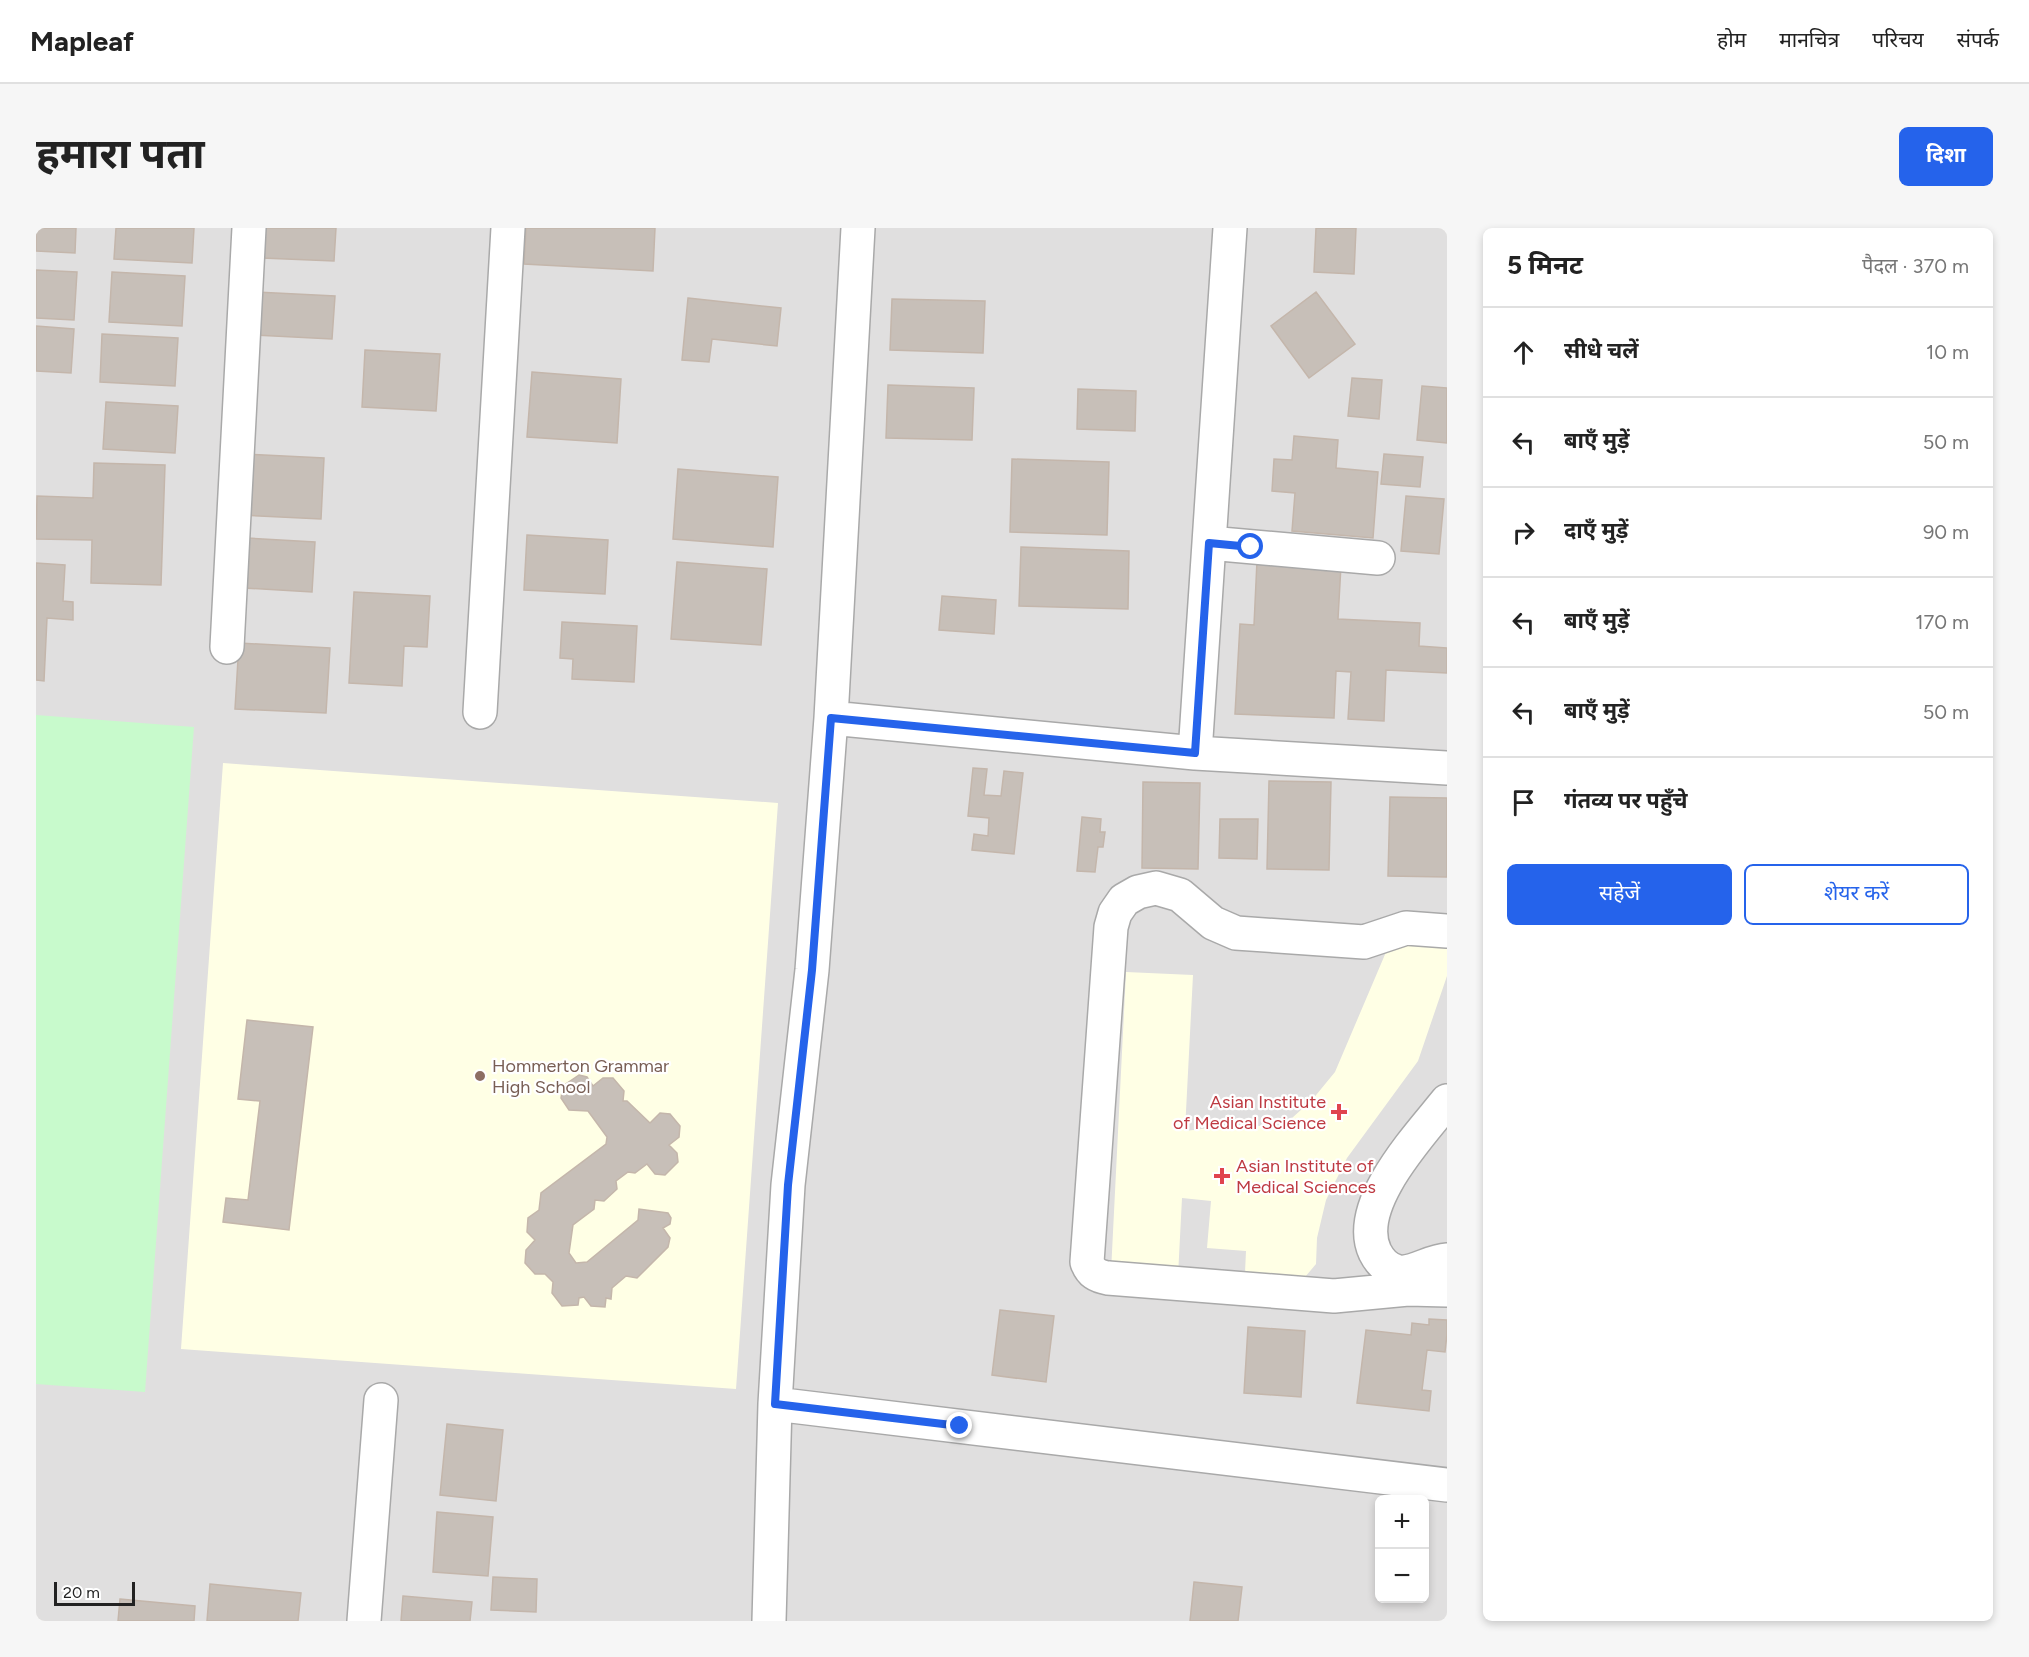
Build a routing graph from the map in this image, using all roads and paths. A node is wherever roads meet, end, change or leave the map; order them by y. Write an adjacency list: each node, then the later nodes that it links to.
1 (249, 228): 7 (street)
2 (508, 228): 8 (street)
3 (858, 228): 9 (street)
4 (1230, 228): 5 (street)
5 (1209, 543): 6 (street); 10 (street)
6 (1378, 558)
7 (227, 646)
8 (480, 712)
9 (831, 718): 10 (street); 17 (street)
10 (1195, 753): 11 (street)
11 (1447, 768)
12 (1447, 931): 15 (street)
13 (1447, 1101): 14 (street)
14 (1447, 1260)
15 (1447, 1290)
16 (381, 1400): 19 (street)
17 (775, 1404): 18 (street); 20 (street)
18 (1447, 1485)
19 (364, 1621)
20 (769, 1621)

